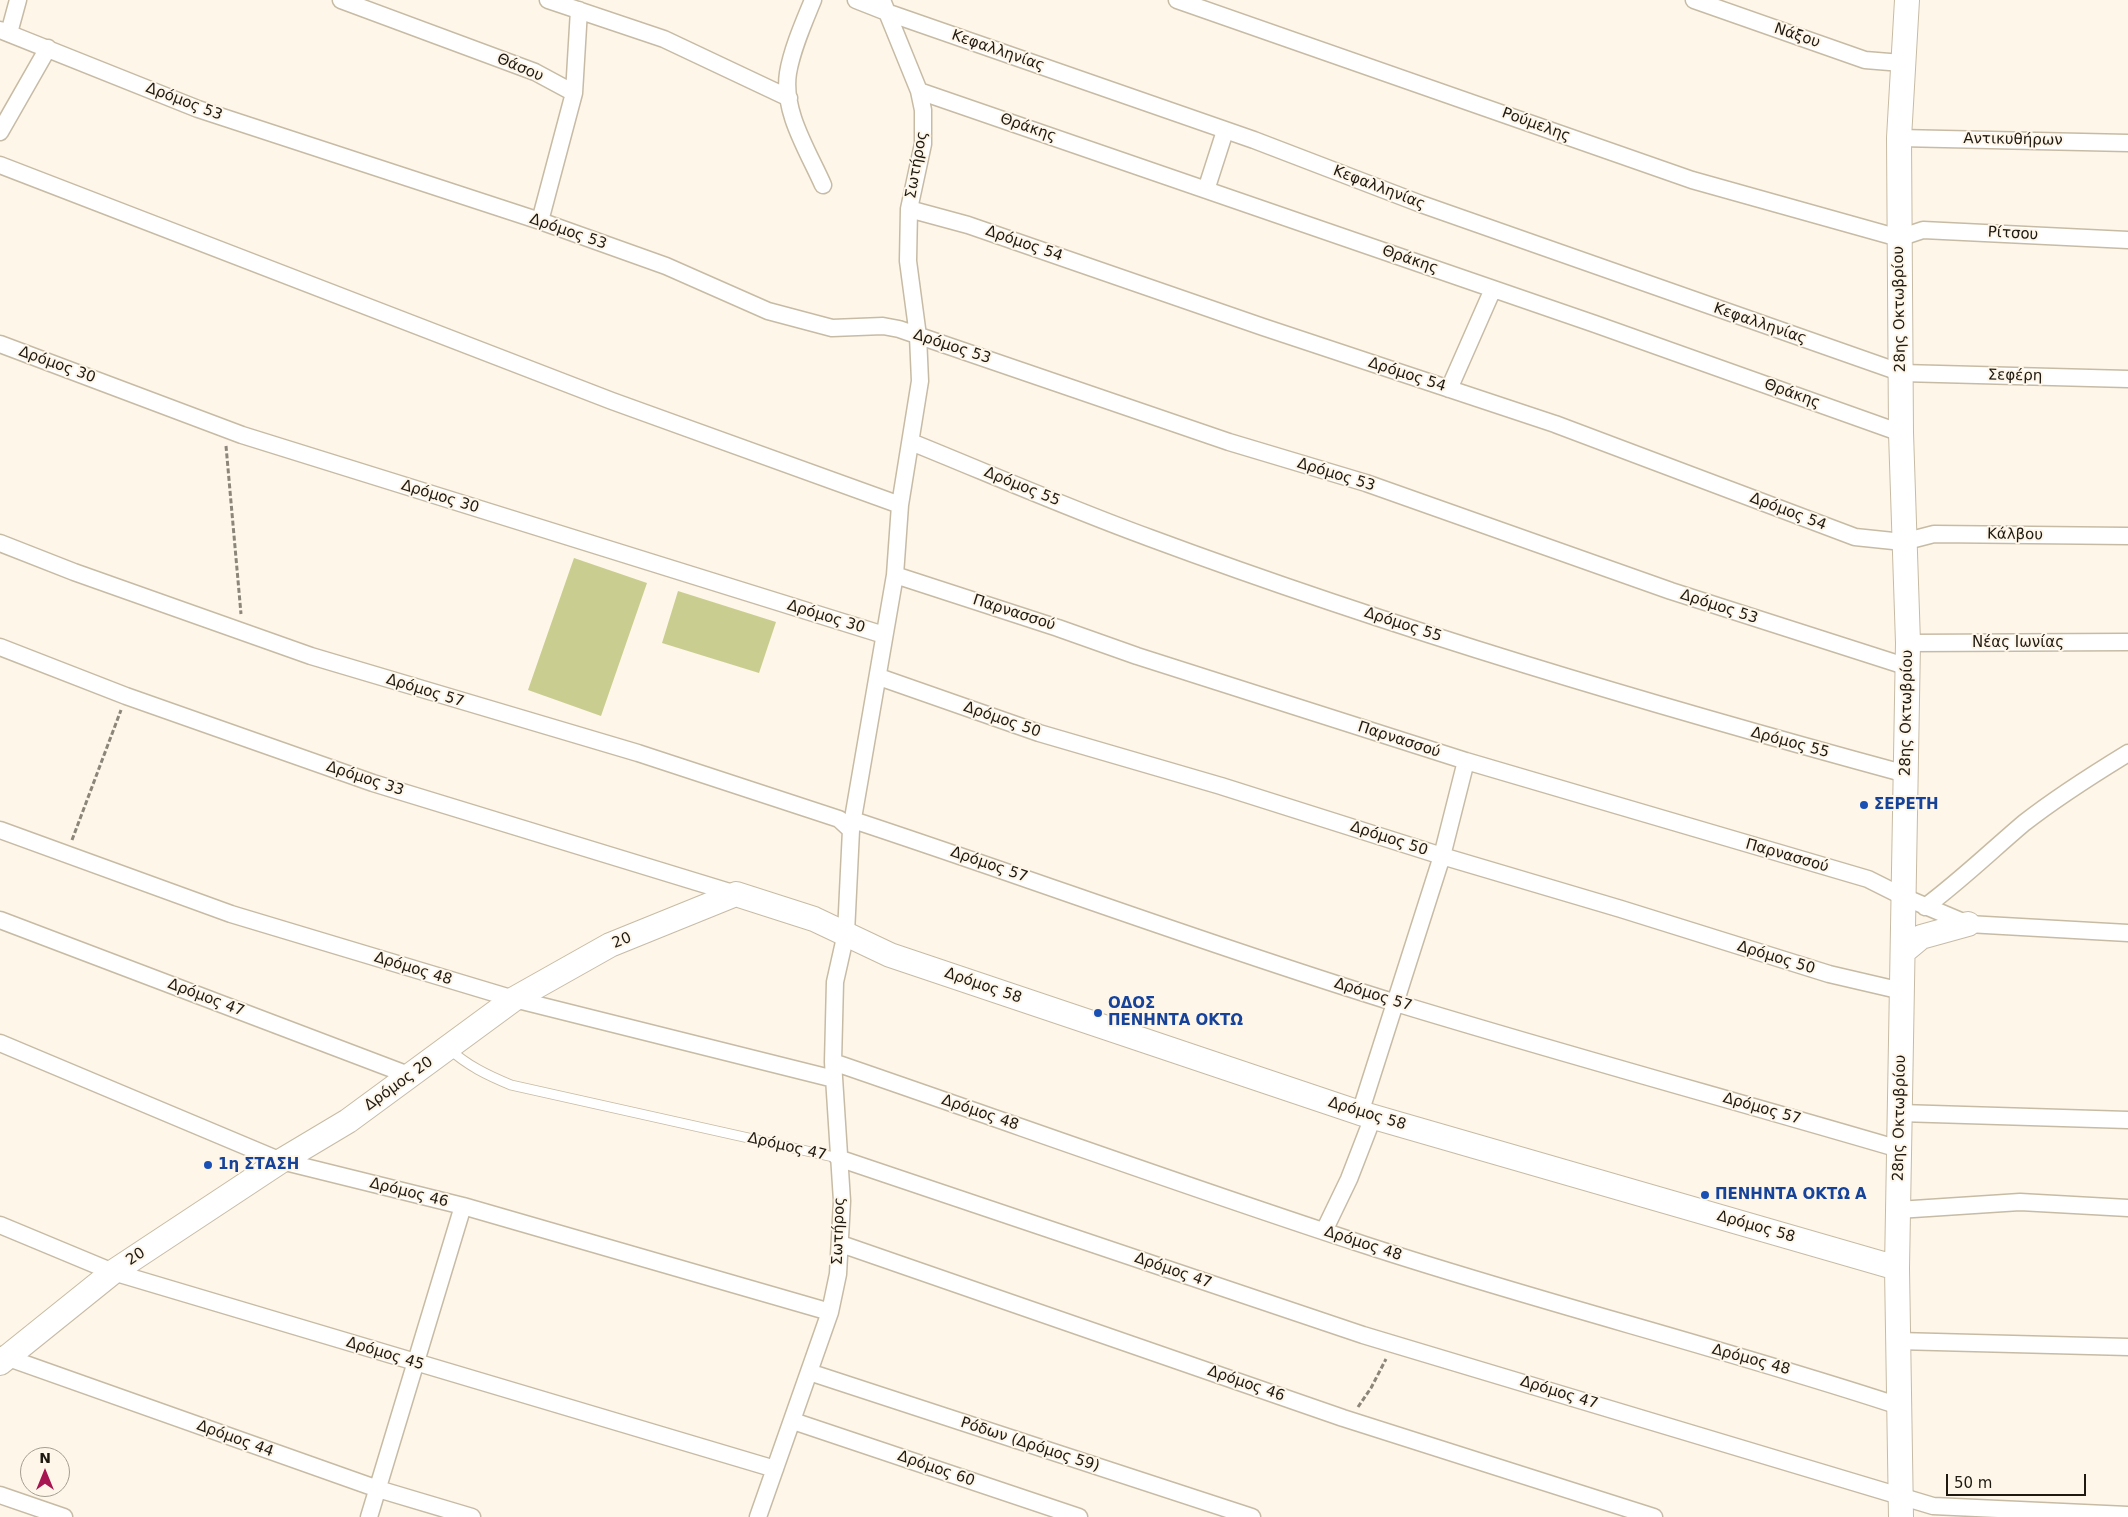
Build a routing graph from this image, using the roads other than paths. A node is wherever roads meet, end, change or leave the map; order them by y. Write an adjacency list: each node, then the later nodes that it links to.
1 (18, 0): 11 (street)
2 (341, 0): 15 (street, Θάσου)
3 (548, 0): 10 (street)
4 (813, 0): 16 (street)
5 (856, 0): 9 (street, Κεφαλληνίας)
6 (1177, 0): 26 (street, Ρούμελης)
7 (1694, 0): 13 (street, Νάξου)
8 (1907, 0): 13 (street, 28ης Οκτωβρίου)
9 (886, 7): 14 (street, Σωτήρος); 17 (street, Κεφαλληνίας)
10 (579, 10): 15 (street); 16 (street)
11 (4, 32): 12 (street, Δρόμος 53)
12 (48, 48): 18 (street); 25 (street, Δρόμος 53)
13 (1902, 63): 19 (street, 28ης Οκτωβρίου)
14 (918, 91): 23 (street, Θράκης); 24 (street, Σωτήρος)
15 (574, 93): 25 (street)
16 (789, 98): 22 (street)
17 (1225, 130): 23 (street); 31 (street, Κεφαλληνίας)
18 (0, 132)
19 (1899, 138): 20 (street, Αντικυθήρων); 26 (street, 28ης Οκτωβρίου)
20 (2128, 142)
21 (0, 165): 36 (street)
22 (823, 185)
23 (1206, 190): 28 (street, Θράκης)
24 (910, 209): 29 (street, Σωτήρος); 33 (street, Δρόμος 54)
25 (540, 221): 29 (street, Δρόμος 53)
26 (1898, 238): 27 (street, Ρίτσου); 31 (street, 28ης Οκτωβρίου)
27 (2128, 240)
28 (1493, 289): 33 (street); 34 (street, Θράκης)
29 (918, 336): 35 (street, Σωτήρος); 45 (street, Δρόμος 53)
30 (0, 344): 41 (street, Δρόμος 30)
31 (1902, 374): 32 (street, Σεφέρη); 34 (street, 28ης Οκτωβρίου)
32 (2128, 379)
33 (1448, 389): 38 (street, Δρόμος 54)
34 (1901, 433): 38 (street, 28ης Οκτωβρίου)
35 (911, 442): 36 (street, Σωτήρος); 49 (street, Δρόμος 55)
36 (900, 504): 40 (street, Σωτήρος)
37 (2128, 536): 38 (street, Κάλβου)
38 (1903, 542): 43 (street, 28ης Οκτωβρίου)
39 (0, 543): 50 (street, Δρόμος 57)
40 (895, 575): 41 (street, Σωτήρος); 48 (street, Παρνασσού)
41 (884, 635): 46 (street, Σωτήρος)
42 (2128, 642): 43 (street, Νέας Ιωνίας)
43 (1908, 643): 45 (street, 28ης Οκτωβρίου)
44 (0, 646): 53 (street, Δρόμος 33)
45 (1908, 667): 49 (street, 28ης Οκτωβρίου)
46 (879, 678): 50 (street, Σωτήρος); 52 (street, Δρόμος 50)
47 (2128, 753): 55 (street)
48 (1466, 761): 52 (street); 54 (street, Παρνασσού)
49 (1906, 774): 54 (street, 28ης Οκτωβρίου)
50 (852, 825): 58 (street, Σωτήρος); 63 (street, Δρόμος 57)
51 (0, 830): 62 (street, Δρόμος 48)
52 (1442, 856): 61 (street, Δρόμος 50); 63 (street)
53 (736, 894): 58 (street, Δρόμος 58); 62 (street, 20)
54 (1904, 897): 55 (street, Παρνασσού); 60 (street, 28ης Οκτωβρίου)
55 (1926, 907): 57 (street, Παρνασσού)
56 (0, 920): 67 (street, Δρόμος 47)
57 (1968, 924): 59 (street, Παρνασσού); 60 (street)
58 (846, 933): 66 (street, Σωτήρος); 70 (street, Δρόμος 58)
59 (2128, 933)
60 (1903, 952): 61 (street, 28ης Οκτωβρίου)
61 (1902, 991): 69 (street, 28ης Οκτωβρίου)
62 (514, 999): 65 (street, Δρόμος 20); 68 (street, Δρόμος 48)
63 (1397, 1003): 70 (street); 72 (street, Δρόμος 57)
64 (0, 1043): 74 (street, Δρόμος 46)
65 (448, 1048): 67 (street, Δρόμος 20); 73 (lane, Δρόμος 47)
66 (833, 1062): 68 (street, Σωτήρος); 79 (street, Δρόμος 48)
67 (411, 1076): 74 (street, Δρόμος 20)
68 (834, 1079): 73 (street, Σωτήρος)
69 (1900, 1113): 71 (street); 72 (street, 28ης Οκτωβρίου)
70 (1367, 1115): 79 (street); 81 (street, Δρόμος 58)
71 (2128, 1120)
72 (1899, 1149): 77 (street, 28ης Οκτωβρίου)
73 (838, 1158): 80 (street, Σωτήρος); 94 (street, Δρόμος 47)
74 (281, 1161): 75 (street, Δρόμος 46); 82 (street, 20)
75 (463, 1206): 83 (street, Δρόμος 46); 87 (street)
76 (2128, 1208): 77 (street)
77 (1898, 1210): 81 (street, 28ης Οκτωβρίου)
78 (0, 1225): 82 (street, Δρόμος 45)
79 (1324, 1231): 89 (street, Δρόμος 48)
80 (841, 1244): 83 (street, Σωτήρος); 102 (street, Δρόμος 46)
81 (1897, 1268): 84 (street, 28ης Οκτωβρίου)
82 (113, 1272): 86 (street, 20); 87 (street, Δρόμος 45)
83 (830, 1312): 88 (street, Σωτήρος)
84 (1898, 1341): 85 (street); 89 (street, 28ης Οκτωβρίου)
85 (2128, 1347)
86 (2, 1358): 92 (street, Δρόμος 44)
87 (414, 1364): 91 (street, Δρόμος 45); 92 (street)
88 (809, 1372): 90 (street, Σωτήρος); 101 (street, Ρόδων (Δρόμος 59))
89 (1899, 1406): 94 (street, 28ης Οκτωβρίου)
90 (793, 1421): 91 (street, Σωτήρος); 100 (street, Δρόμος 60)
91 (775, 1469): 96 (street, Σωτήρος)
92 (378, 1489): 98 (street); 99 (street, Δρόμος 44)
93 (0, 1495): 97 (street)
94 (1901, 1506): 95 (street, Δρόμος 47)
95 (2128, 1515)
96 (763, 1516)
97 (64, 1517)
98 (369, 1517)
99 (472, 1517)
100 (1079, 1517)
101 (1249, 1517)
102 (1654, 1517)

